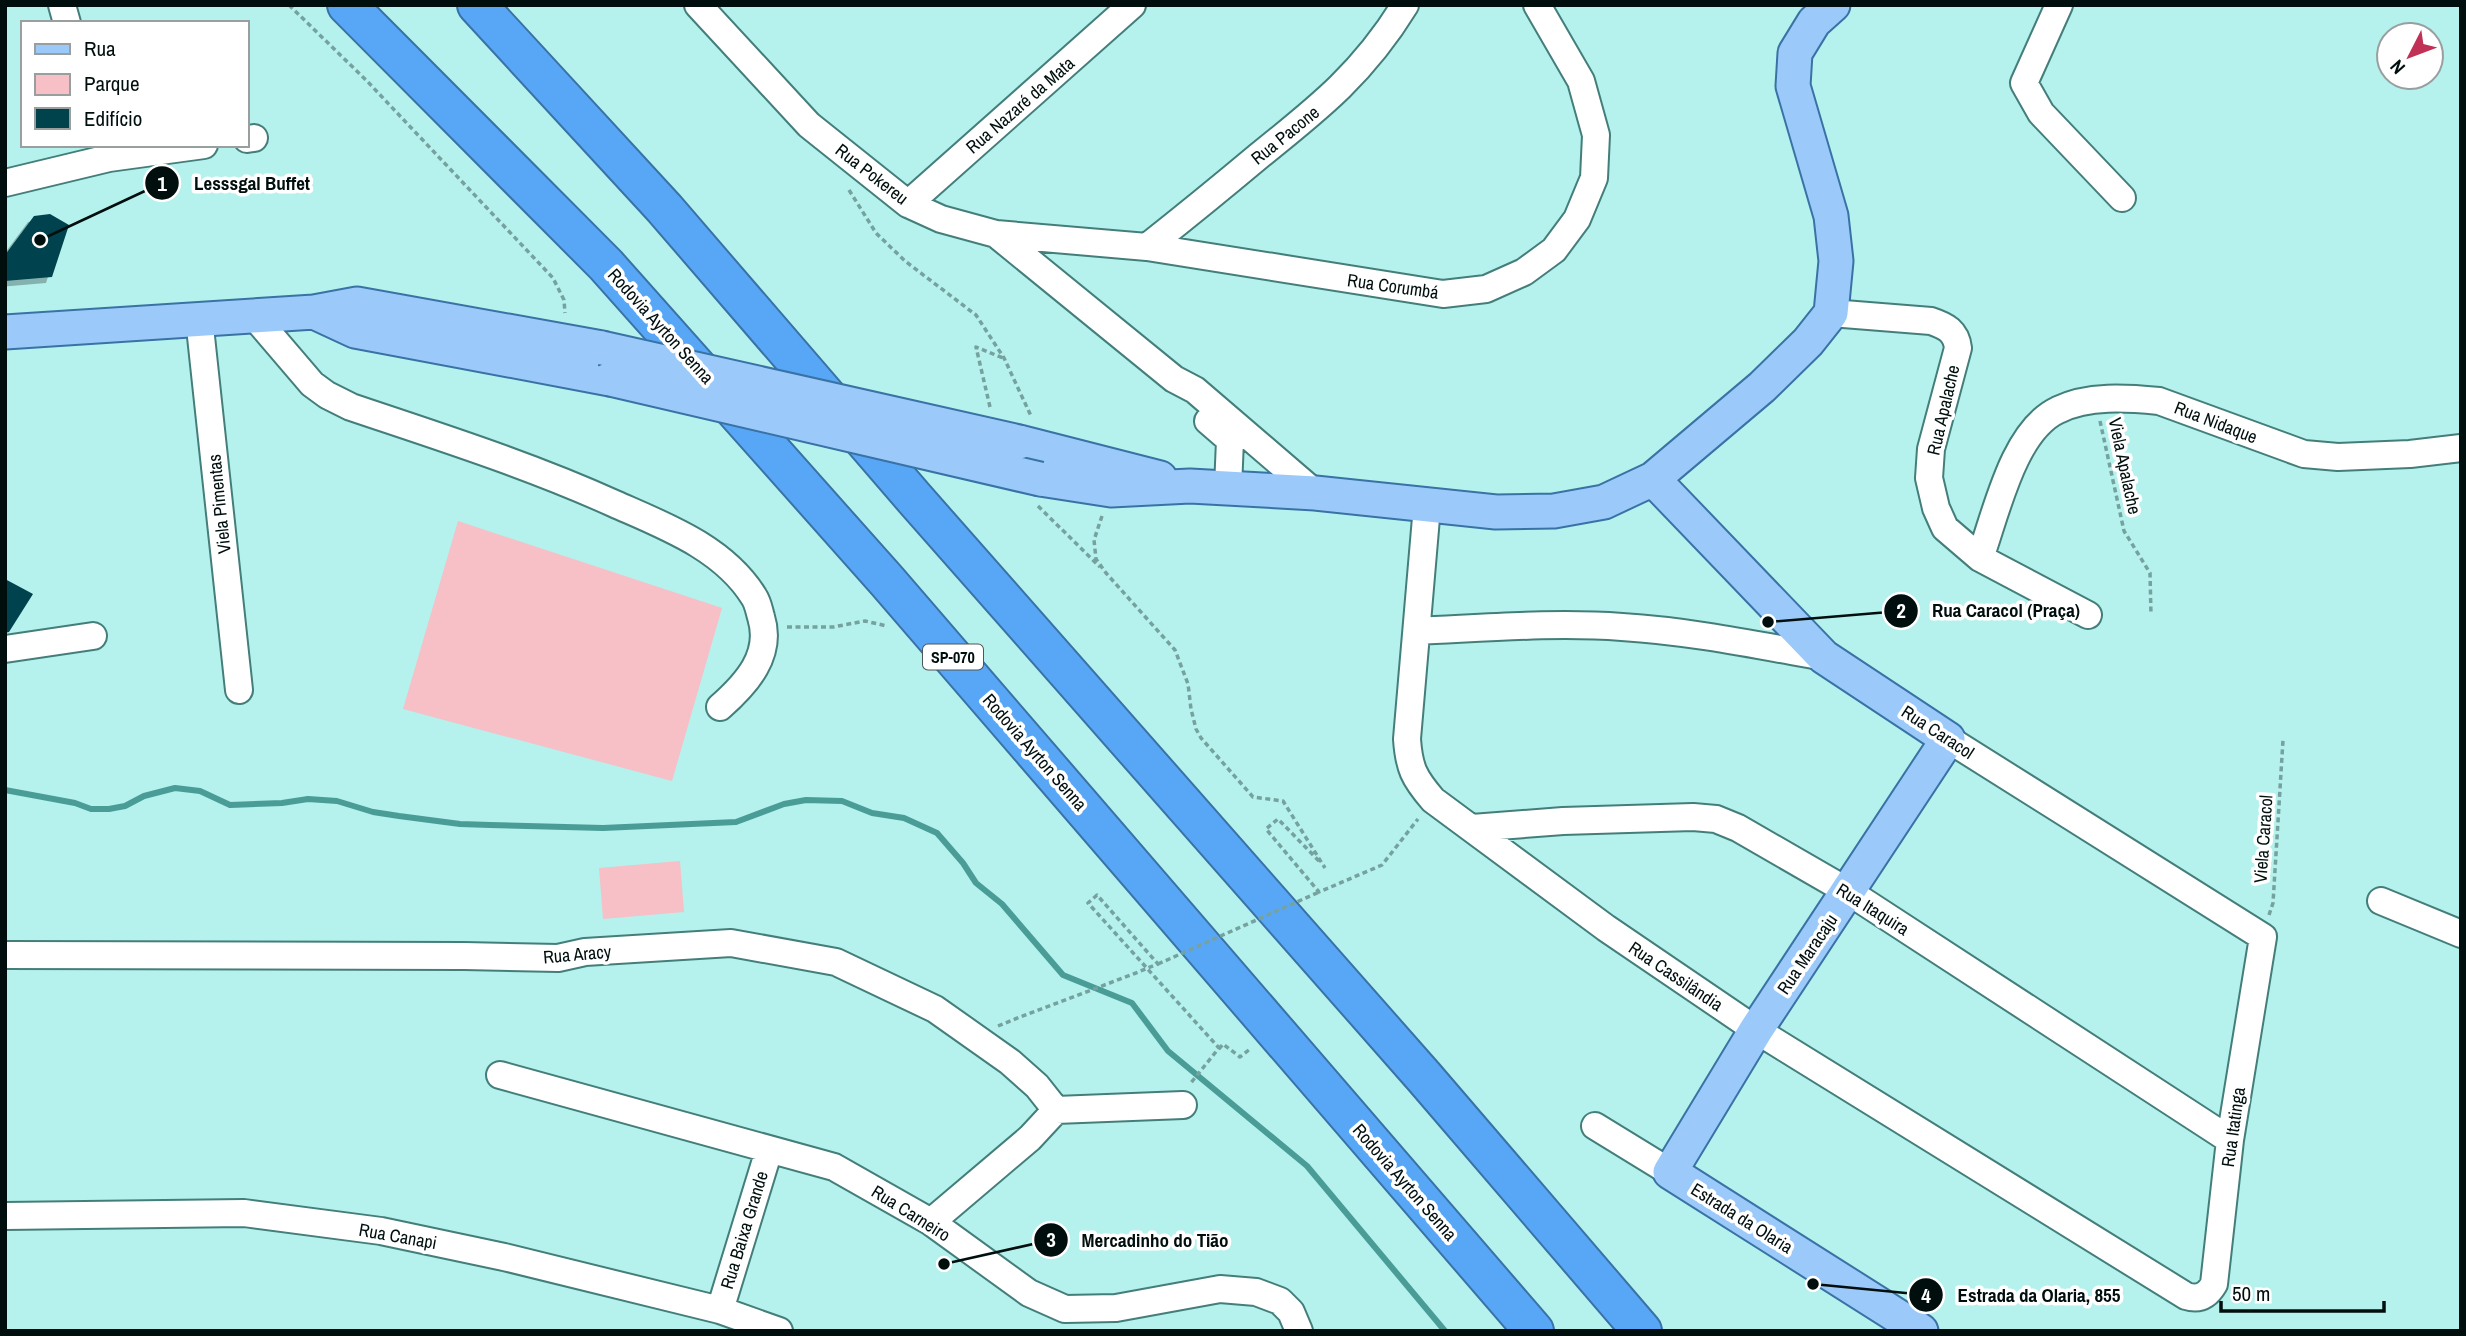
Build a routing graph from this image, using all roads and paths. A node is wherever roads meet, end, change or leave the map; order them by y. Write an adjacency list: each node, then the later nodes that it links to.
1 (289, 5): 23 (path)
2 (347, 5): 79 (highway, Rodovia Ayrton Senna / SP-070)
3 (477, 5): 80 (highway)
4 (698, 5): 15 (street, Rua Pokereu)
5 (1132, 5): 15 (street, Rua Nazaré da Mata)
6 (1405, 5): 17 (street, Rua Pacone)
7 (1537, 5): 17 (street, Rua Corumbá)
8 (1833, 5): 19 (main road)
9 (2059, 5): 14 (street)
10 (176, 147): 11 (street)
11 (107, 152): 13 (street)
12 (842, 179): 24 (path)
13 (5, 183)
14 (2122, 198)
15 (908, 204): 16 (street, Rua Pokereu)
16 (996, 234): 17 (street, Rua Corumbá); 26 (street, Rua Pokereu)
17 (1147, 247)
18 (314, 312): 20 (main road); 23 (main road); 25 (main road)
19 (1831, 313): 31 (main road); 37 (street, Rua Apalache)
20 (253, 315): 21 (main road); 41 (street)
21 (199, 318): 22 (main road); 47 (street, Viela Pimentas)
22 (5, 332)
23 (566, 340): 25 (main road)
24 (1004, 358): 28 (path); 30 (path)
25 (606, 363): 30 (main road, bridge)
26 (1174, 379): 33 (street, Rua Pokereu); 35 (street, Rua Pokereu)
27 (2096, 400): 29 (street, Rua Nidaque); 37 (street, Rua Nidaque); 40 (path, Viela Apalache)
28 (991, 409)
29 (2461, 448)
30 (1036, 469): 32 (main road); 34 (main road); 38 (path)
31 (1653, 479): 36 (main road); 46 (main road, Rua Caracol)
32 (1189, 486): 33 (main road); 34 (main road)
33 (1228, 488): 35 (main road)
34 (1111, 490): 38 (path)
35 (1315, 493): 36 (main road)
36 (1427, 506): 43 (street, Rua Cassilândia)
37 (1980, 558): 39 (street, Rua Apalache)
38 (1106, 573): 53 (path)
39 (2088, 615)
40 (2151, 615)
41 (764, 627): 42 (path); 48 (street)
42 (889, 627)
43 (1417, 631): 46 (street); 51 (street, Rua Cassilândia)
44 (93, 636): 45 (street)
45 (5, 649)
46 (1824, 657): 49 (main road, Rua Caracol)
47 (239, 690)
48 (720, 707)
49 (1948, 739): 54 (main road, Rua Maracaju); 57 (street, Rua Caracol)
50 (2283, 740): 57 (path, Viela Caracol)
51 (1433, 800): 52 (street, Rua Cassilândia); 53 (path)
52 (1472, 828): 54 (street, Rua Itaquira); 62 (street, Rua Cassilândia)
53 (1319, 892): 59 (path, bridge)
54 (1849, 892): 62 (main road, Rua Maracaju); 69 (street, Rua Itaquira)
55 (2381, 901): 56 (street)
56 (2461, 934)
57 (2263, 937): 69 (street, Rua Itatinga)
58 (5, 955): 67 (street, Rua Aracy)
59 (1158, 964): 60 (path); 60 (path)
60 (1146, 969): 61 (path); 64 (path)
61 (1015, 1018)
62 (1756, 1030): 71 (main road, Rua Maracaju); 74 (street, Rua Cassilândia)
63 (1255, 1045): 64 (path)
64 (1218, 1049): 66 (path)
65 (500, 1075): 70 (street, Rua Carneiro)
66 (1185, 1096): 67 (street)
67 (1056, 1110): 73 (street)
68 (1595, 1126): 71 (street)
69 (2230, 1140): 74 (street, Rua Itatinga)
70 (769, 1150): 73 (street, Rua Carneiro); 75 (street, Rua Baixa Grande)
71 (1670, 1172): 76 (main road, Estrada da Olaria)
72 (5, 1216): 75 (street, Rua Canapi)
73 (931, 1222): 78 (street, Rua Carneiro)
74 (2186, 1296)
75 (720, 1310): 77 (street, Rua Canapi)
76 (1889, 1320): 81 (main road, Estrada da Olaria)
77 (779, 1331)
78 (1299, 1331)
79 (1534, 1331)
80 (1642, 1331)
81 (1921, 1331)

